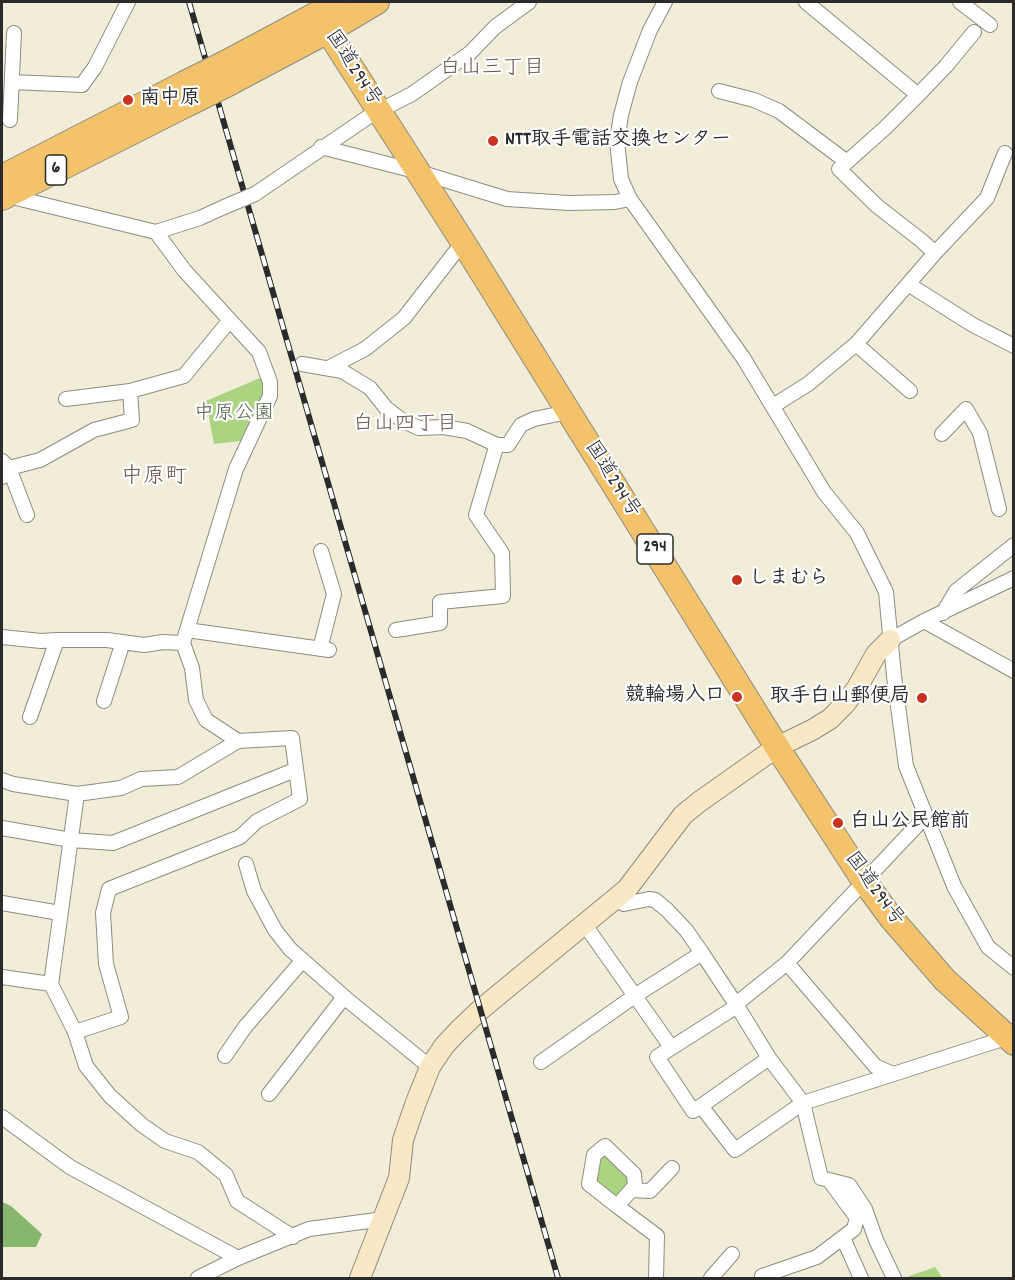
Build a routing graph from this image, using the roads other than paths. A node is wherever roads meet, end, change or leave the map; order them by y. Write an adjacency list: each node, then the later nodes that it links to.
1 (128, 2): 12 (street)
2 (339, 2): 8 (highway, 6)
3 (377, 2): 8 (highway, 6)
4 (529, 2): 15 (street)
5 (665, 2): 22 (street)
6 (806, 2): 14 (street)
7 (960, 2): 9 (street)
8 (323, 22): 15 (highway, 国道294号 / 294); 21 (highway, 6, bridge)
9 (990, 25)
10 (974, 32): 14 (street)
11 (14, 33): 12 (street)
12 (12, 82): 16 (street)
13 (719, 91): 19 (street)
14 (918, 95): 19 (street)
15 (379, 110): 17 (street); 20 (highway, 国道294号 / 294)
16 (10, 120)
17 (321, 147): 20 (street); 23 (street, bridge)
18 (1005, 153): 25 (street)
19 (847, 162): 25 (street)
20 (419, 172): 22 (street); 24 (highway, 国道294号 / 294)
21 (3, 191): 23 (street)
22 (630, 199): 35 (street)
23 (156, 232): 27 (street)
24 (463, 242): 31 (street); 36 (highway, 国道294号 / 294)
25 (935, 253): 26 (street)
26 (908, 284): 28 (street); 29 (street)
27 (231, 320): 32 (street); 48 (street)
28 (856, 344): 33 (street); 35 (street)
29 (1014, 346)
30 (302, 364): 31 (street)
31 (328, 368): 38 (street)
32 (130, 391): 34 (street); 39 (street)
33 (910, 391)
34 (66, 399)
35 (773, 406): 51 (street)
36 (568, 412): 38 (street); 57 (highway, 国道294号 / 294)
37 (942, 434): 40 (street)
38 (497, 445): 47 (street)
39 (4, 468): 41 (street)
40 (999, 509)
41 (27, 515)
42 (1014, 545): 45 (street)
43 (321, 551): 48 (street)
44 (1014, 579): 45 (street)
45 (943, 614): 46 (street)
46 (924, 621): 51 (street); 53 (street)
47 (396, 630)
48 (185, 636): 52 (street); 56 (street)
49 (2, 637): 50 (street)
50 (57, 639): 52 (street); 55 (street)
51 (890, 640): 57 (street); 61 (street)
52 (123, 642): 54 (street)
53 (1014, 671)
54 (104, 701)
55 (30, 717)
56 (238, 741): 58 (street); 60 (street)
57 (777, 747): 65 (highway, 国道294号 / 294); 66 (street)
58 (295, 770): 63 (street); 79 (street)
59 (2, 780): 60 (street)
60 (77, 794): 63 (street)
61 (926, 816): 65 (street); 73 (street)
62 (2, 828): 63 (street)
63 (71, 840): 68 (street)
64 (246, 864): 71 (street)
65 (864, 881): 72 (street); 80 (highway, 国道294号 / 294)
66 (616, 900): 69 (street); 70 (street)
67 (2, 903): 68 (street)
68 (60, 913): 75 (street)
69 (585, 925): 76 (street); 85 (street)
70 (702, 953): 76 (street); 78 (street)
71 (303, 960): 77 (street); 82 (street)
72 (787, 963): 78 (street); 86 (street)
73 (1014, 968)
74 (2, 977): 75 (street)
75 (51, 984): 79 (street)
76 (636, 995): 81 (street); 84 (street)
77 (344, 997): 85 (street); 87 (street)
78 (736, 1005): 81 (street); 83 (street)
79 (75, 1032): 96 (street)
80 (1011, 1039): 86 (street)
81 (671, 1047): 89 (street)
82 (225, 1056)
83 (769, 1058): 88 (street); 89 (street)
84 (541, 1062)
85 (430, 1067): 95 (street)
86 (893, 1074): 88 (street)
87 (268, 1094)
88 (803, 1103): 89 (street); 92 (street)
89 (701, 1106)
90 (5, 1126): 99 (street)
91 (672, 1168): 93 (street)
92 (829, 1180): 97 (street); 106 (street)
93 (631, 1190): 94 (street); 94 (street)
94 (617, 1206): 103 (street)
95 (384, 1219): 96 (street); 102 (street)
96 (292, 1237): 99 (street)
97 (843, 1238): 100 (street); 105 (street)
98 (732, 1254): 104 (street)
99 (238, 1258): 101 (street)
100 (762, 1276)
101 (198, 1278)
102 (360, 1278)
103 (656, 1278)
104 (711, 1278)
105 (861, 1278)
106 (894, 1278)

